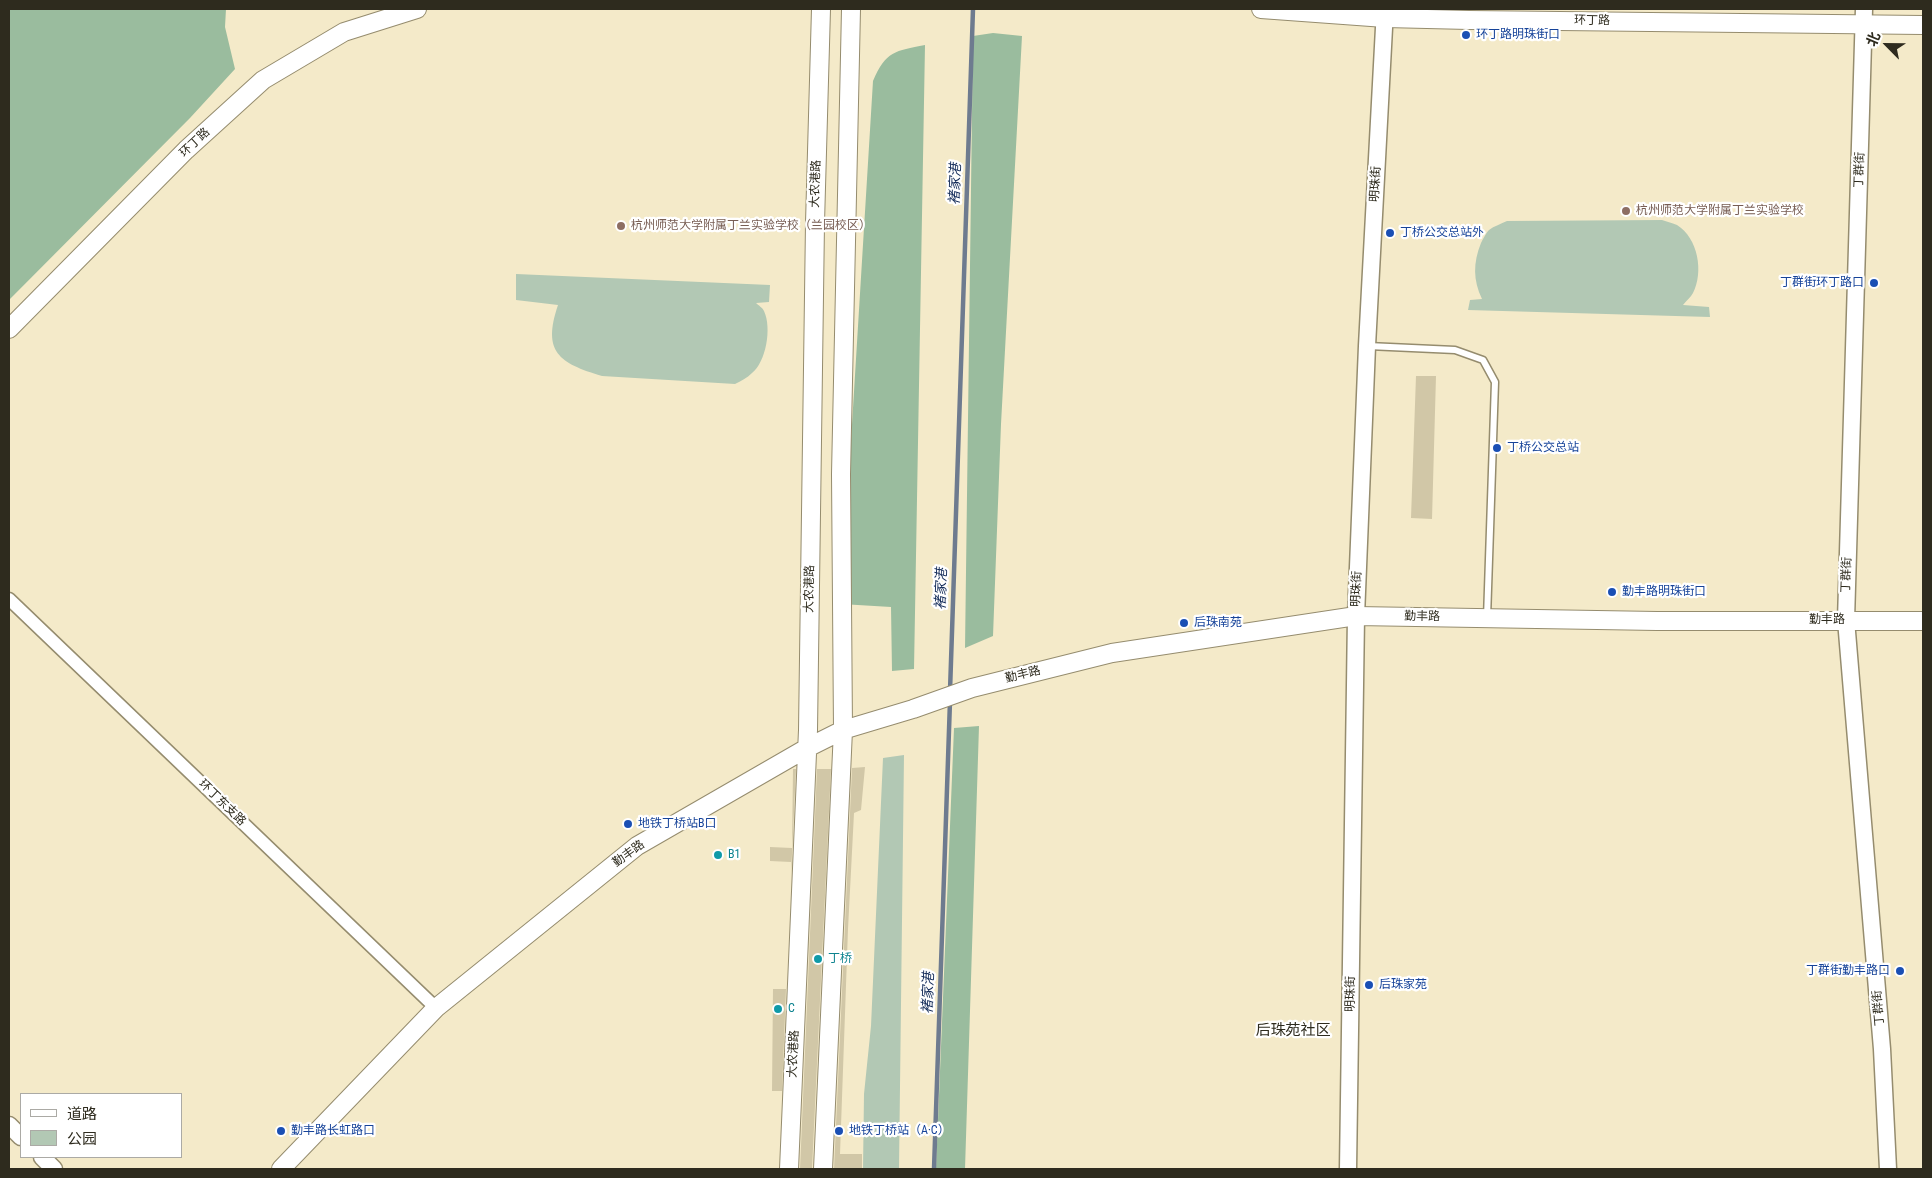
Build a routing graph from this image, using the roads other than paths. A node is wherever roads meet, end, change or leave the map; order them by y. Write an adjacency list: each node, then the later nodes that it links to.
1 (417, 9): 8 (main road, 环丁路)
2 (821, 9): 16 (main road, 大农港路)
3 (852, 9): 15 (main road)
4 (1261, 9): 5 (main road, 环丁路)
5 (1385, 14): 6 (main road, 环丁路); 9 (street, 明珠街)
6 (1864, 17): 7 (main road, 环丁路); 13 (street, 丁群街)
7 (1923, 25)
8 (9, 330)
9 (1367, 346): 11 (street, 明珠街); 12 (lane)
10 (9, 599): 17 (street, 环丁东支路)
11 (1356, 616): 12 (main road, 勤丰路); 15 (main road, 勤丰路); 25 (street, 明珠街)
12 (1486, 619): 13 (main road, 勤丰路)
13 (1846, 620): 14 (main road, 勤丰路); 26 (street, 丁群街)
14 (1923, 620)
15 (843, 730): 16 (main road, 勤丰路); 24 (main road)
16 (807, 748): 17 (main road, 勤丰路); 23 (main road, 大农港路)
17 (436, 1008): 22 (main road, 勤丰路)
18 (9, 1124): 19 (street)
19 (20, 1136)
20 (43, 1158): 21 (street)
21 (54, 1169)
22 (281, 1169)
23 (789, 1169)
24 (823, 1169)
25 (1348, 1169)
26 (1888, 1169)

